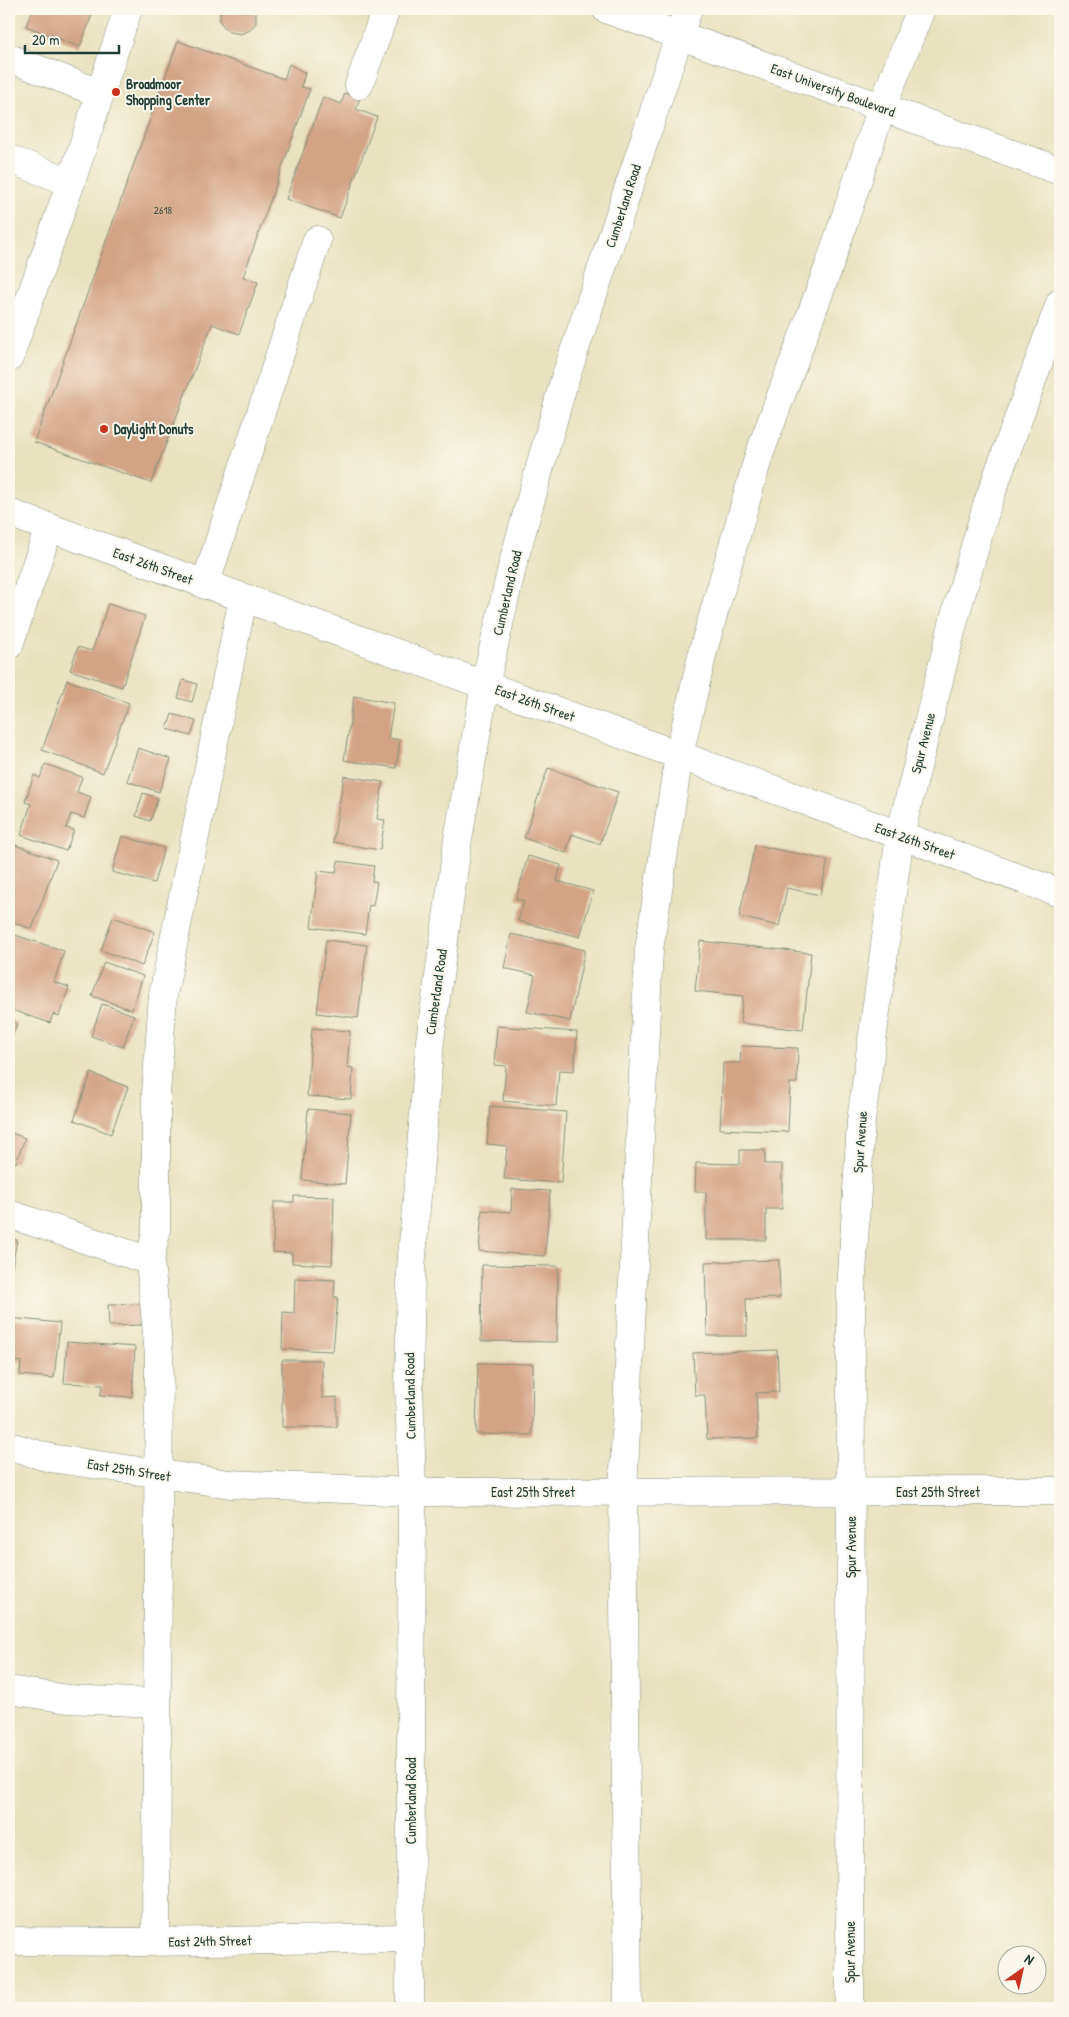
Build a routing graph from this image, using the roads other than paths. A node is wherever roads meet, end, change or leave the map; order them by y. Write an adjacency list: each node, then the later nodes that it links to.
1 (128, 9): 9 (street)
2 (386, 9): 8 (street)
3 (606, 9): 6 (street, East University Boulevard)
4 (688, 9): 6 (street, Cumberland Road)
5 (921, 9): 10 (street)
6 (679, 34): 10 (street, East University Boulevard); 22 (street, Cumberland Road)
7 (9, 58): 9 (street)
8 (359, 85)
9 (99, 93): 13 (street)
10 (882, 107): 12 (street, East University Boulevard); 23 (street)
11 (9, 159): 13 (street)
12 (1060, 172)
13 (71, 182): 16 (street)
14 (317, 240): 19 (street)
15 (1060, 303): 24 (street, Spur Avenue)
16 (9, 358)
17 (9, 513): 18 (street, East 26th Street)
18 (49, 528): 19 (street, East 26th Street); 21 (street)
19 (205, 585): 20 (street, East 26th Street)
20 (243, 598): 22 (street, East 26th Street); 27 (street)
21 (9, 645)
22 (485, 685): 23 (street, East 26th Street); 31 (street, Cumberland Road)
23 (678, 755): 24 (street, East 26th Street); 32 (street)
24 (900, 835): 25 (street, East 26th Street); 33 (street, Spur Avenue)
25 (1060, 893)
26 (9, 1214): 27 (street)
27 (150, 1261): 29 (street)
28 (9, 1446): 29 (street, East 25th Street)
29 (158, 1475): 31 (street, East 25th Street); 35 (street)
30 (1060, 1491): 33 (street, East 25th Street)
31 (412, 1492): 32 (street, East 25th Street); 36 (street, Cumberland Road)
32 (623, 1492): 33 (street, East 25th Street); 40 (street)
33 (851, 1492): 41 (street, Spur Avenue)
34 (9, 1690): 35 (street)
35 (156, 1703): 38 (street)
36 (410, 1938): 38 (street, East 24th Street); 39 (street, Cumberland Road)
37 (9, 1941): 38 (street, East 24th Street)
38 (156, 1941)
39 (410, 2008)
40 (628, 2008)
41 (850, 2008)

